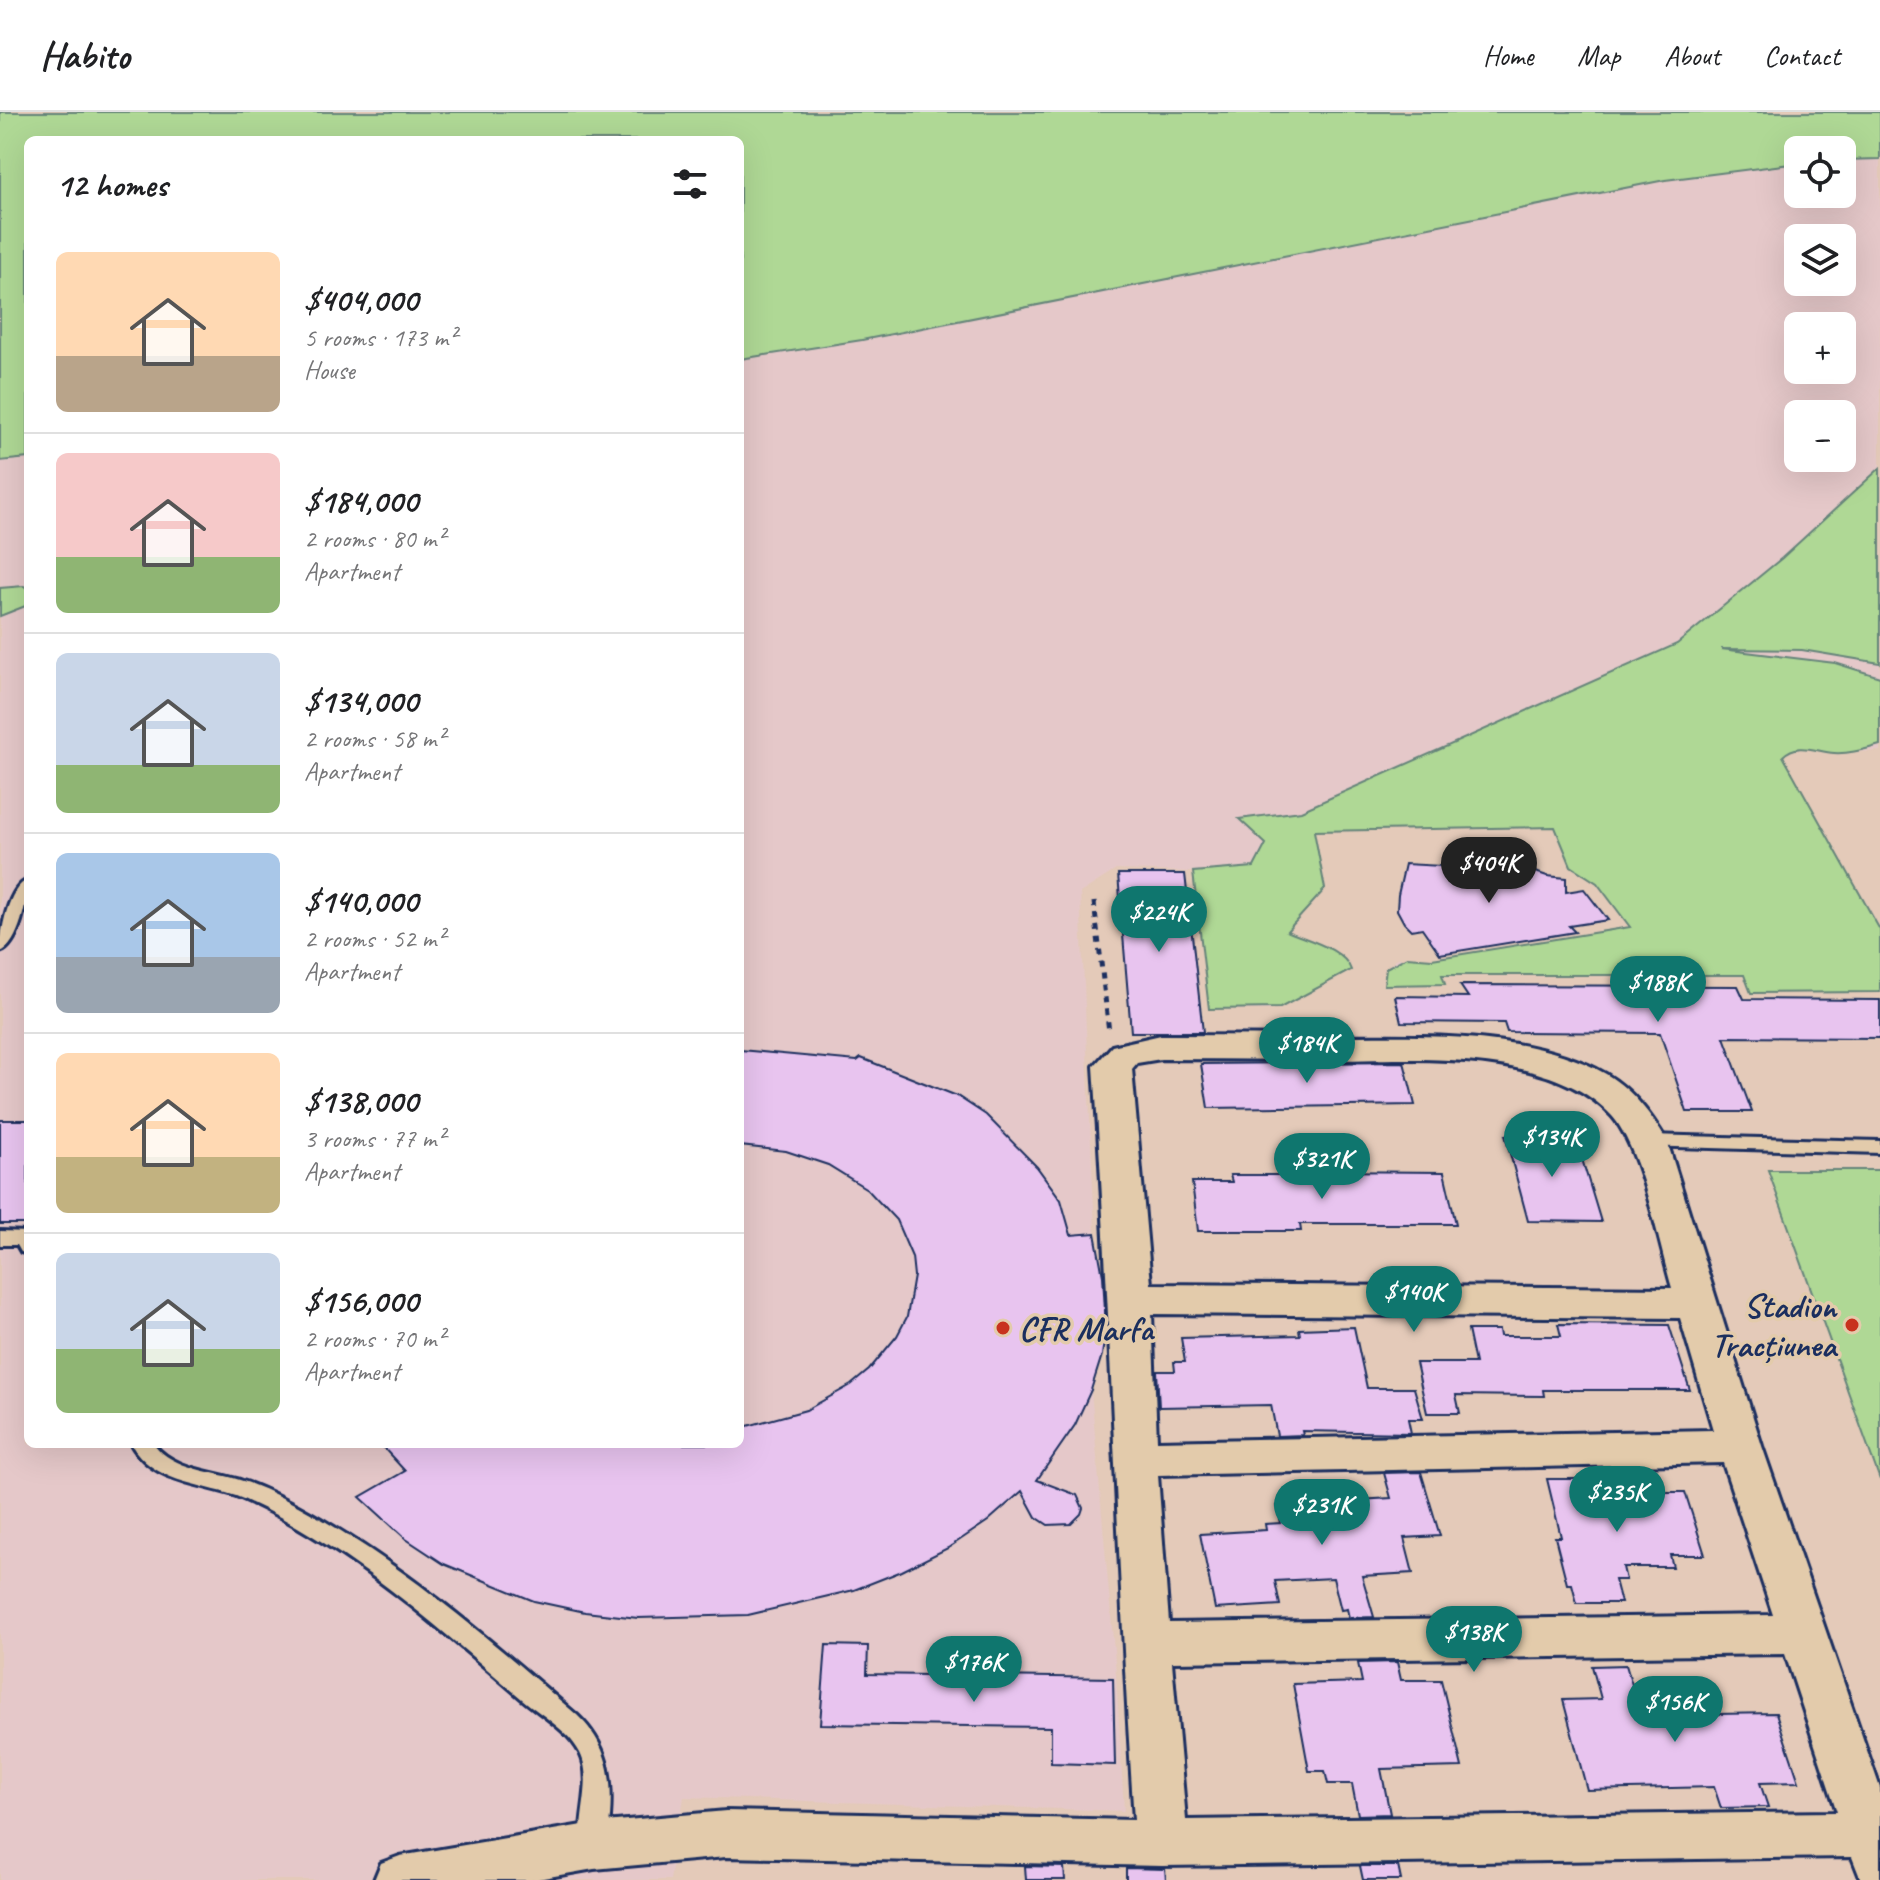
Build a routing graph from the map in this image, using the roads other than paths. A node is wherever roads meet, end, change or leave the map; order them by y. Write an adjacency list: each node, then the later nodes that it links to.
1 (24, 894): 2 (lane)
2 (0, 947)
3 (1648, 1141): 4 (lane); 7 (street); 8 (street)
4 (1880, 1147)
5 (0, 1238): 6 (lane)
6 (24, 1241)
7 (1131, 1299): 8 (street); 11 (street)
8 (1697, 1303): 9 (street)
9 (1740, 1446): 11 (street); 12 (street)
10 (145, 1448): 15 (lane)
11 (1135, 1458): 13 (street)
12 (1802, 1634): 13 (street); 16 (street)
13 (1146, 1643): 14 (street)
14 (1162, 1843): 15 (street); 16 (street)
15 (594, 1846): 17 (street)
16 (1875, 1849)
17 (400, 1880)

